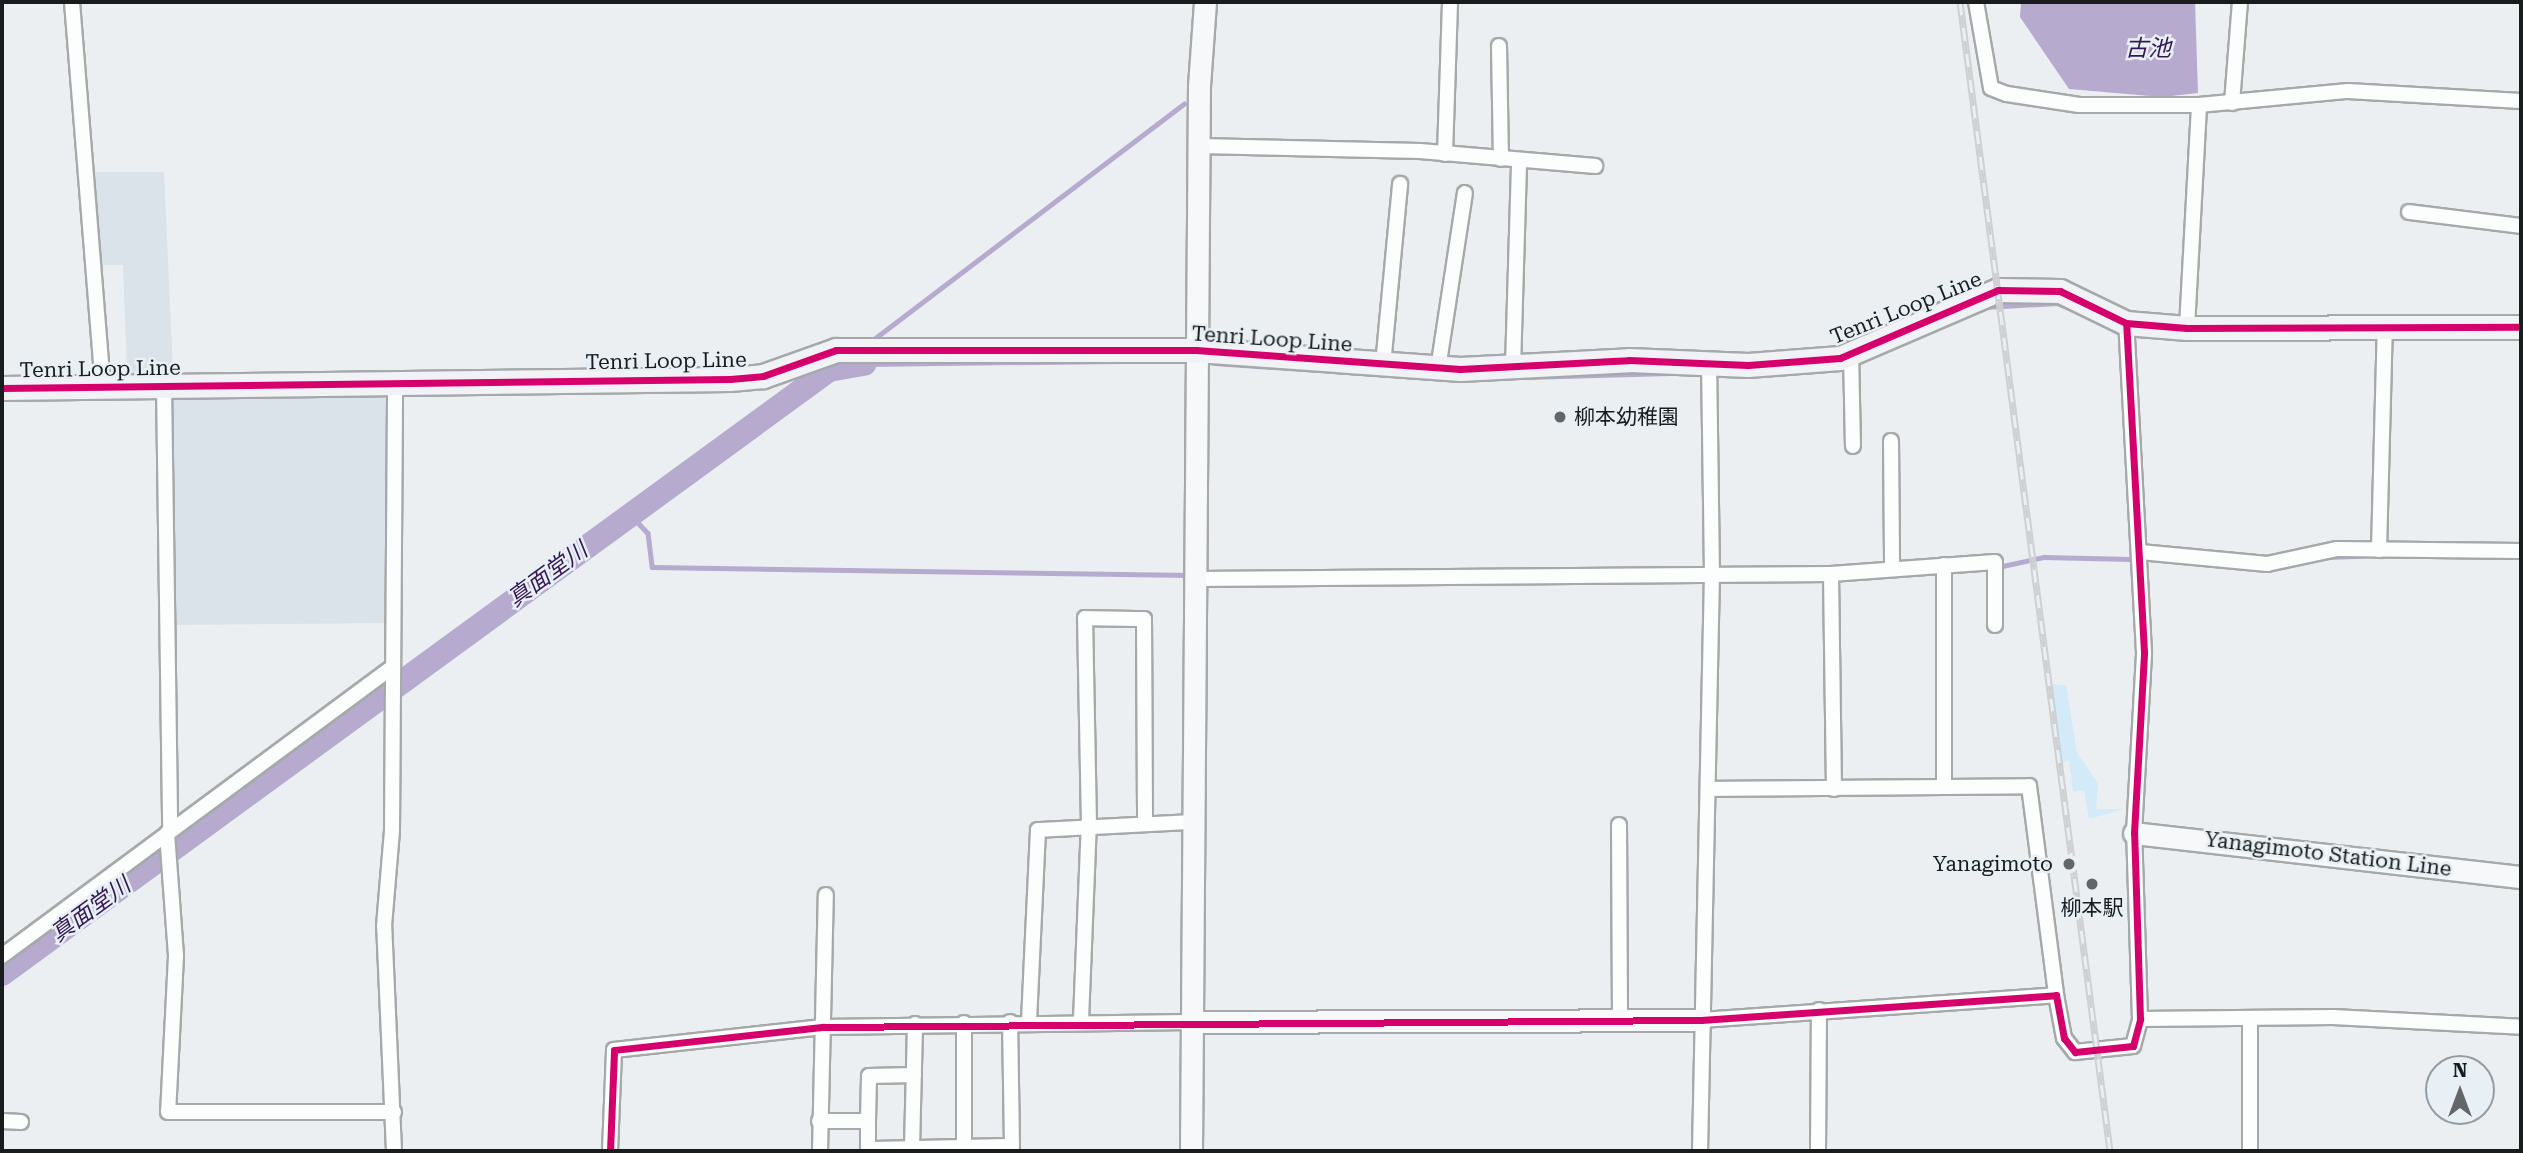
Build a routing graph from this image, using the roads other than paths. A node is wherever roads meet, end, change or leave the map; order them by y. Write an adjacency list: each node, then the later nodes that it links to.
1 (72, 2): 30 (street)
2 (1205, 2): 10 (street)
3 (1450, 2): 11 (street)
4 (1976, 2): 9 (street)
5 (2240, 2): 8 (street)
6 (1499, 46): 12 (street)
7 (2521, 101): 8 (street)
8 (2232, 103): 9 (street)
9 (2199, 105): 22 (street)
10 (1200, 146): 11 (street); 23 (street)
11 (1446, 154): 12 (street)
12 (1501, 159): 13 (street)
13 (1519, 161): 14 (street); 27 (street)
14 (1595, 166)
15 (1400, 184): 25 (street)
16 (1465, 193): 28 (street)
17 (2409, 212): 18 (street)
18 (2521, 226)
19 (2126, 323): 22 (main road, Tenri Loop Line); 24 (main road, Tenri Loop Line); 37 (street)
20 (2385, 325): 21 (main road, Tenri Loop Line); 22 (main road, Tenri Loop Line); 35 (street)
21 (2521, 327)
22 (2187, 328)
23 (1196, 349): 25 (main road, Tenri Loop Line); 31 (main road, Tenri Loop Line); 42 (street)
24 (1851, 352): 26 (main road, Tenri Loop Line); 34 (street)
25 (1383, 365): 28 (main road, Tenri Loop Line)
26 (1709, 366): 27 (main road, Tenri Loop Line); 40 (street)
27 (1513, 367): 28 (main road, Tenri Loop Line)
28 (1437, 369)
29 (164, 385): 30 (main road, Tenri Loop Line); 31 (main road, Tenri Loop Line); 53 (street)
30 (103, 386): 32 (main road, Tenri Loop Line)
31 (395, 386): 44 (street)
32 (2, 388)
33 (1891, 441): 39 (street)
34 (1853, 446)
35 (2379, 550): 36 (street); 37 (street)
36 (2521, 551)
37 (2140, 552): 52 (street)
38 (1944, 565): 39 (street); 43 (street); 45 (street)
39 (1892, 568): 41 (street)
40 (1712, 574): 41 (street); 42 (street); 46 (street)
41 (1831, 574): 47 (street)
42 (1196, 579): 48 (street)
43 (1995, 625)
44 (391, 672): 53 (street); 72 (street)
45 (1944, 785): 47 (street); 57 (street)
46 (1708, 789): 47 (street); 62 (street)
47 (1834, 789)
48 (1191, 822): 49 (street); 66 (street)
49 (1145, 823): 50 (street); 50 (street)
50 (1088, 824): 61 (street); 64 (street)
51 (1619, 825): 59 (street)
52 (2134, 833): 54 (street, Yanagimoto Station Line); 60 (street)
53 (168, 834): 56 (street); 72 (street)
54 (2521, 877)
55 (826, 895): 69 (street)
56 (2, 956)
57 (2056, 995): 58 (street); 60 (street)
58 (1819, 1010): 62 (street); 85 (street)
59 (1620, 1017): 62 (street); 66 (street)
60 (2140, 1019): 63 (street)
61 (1081, 1020): 64 (street); 66 (street)
62 (1701, 1020): 84 (street)
63 (2250, 1020): 70 (street); 86 (street)
64 (1029, 1021): 65 (street)
65 (1010, 1022): 67 (street); 77 (street)
66 (1189, 1022): 83 (street)
67 (964, 1023): 68 (street); 77 (street)
68 (915, 1024): 69 (street); 71 (street)
69 (818, 1027): 74 (street); 81 (street)
70 (2521, 1027)
71 (914, 1075): 75 (street); 78 (street)
72 (394, 1112): 80 (street)
73 (2, 1121): 76 (street)
74 (819, 1121): 75 (street); 82 (street)
75 (868, 1121): 79 (street)
76 (21, 1122)
77 (964, 1147): 78 (street)
78 (912, 1148): 79 (street)
79 (868, 1150)
80 (394, 1151)
81 (610, 1151)
82 (820, 1151)
83 (1191, 1151)
84 (1700, 1151)
85 (1818, 1151)
86 (2250, 1151)

